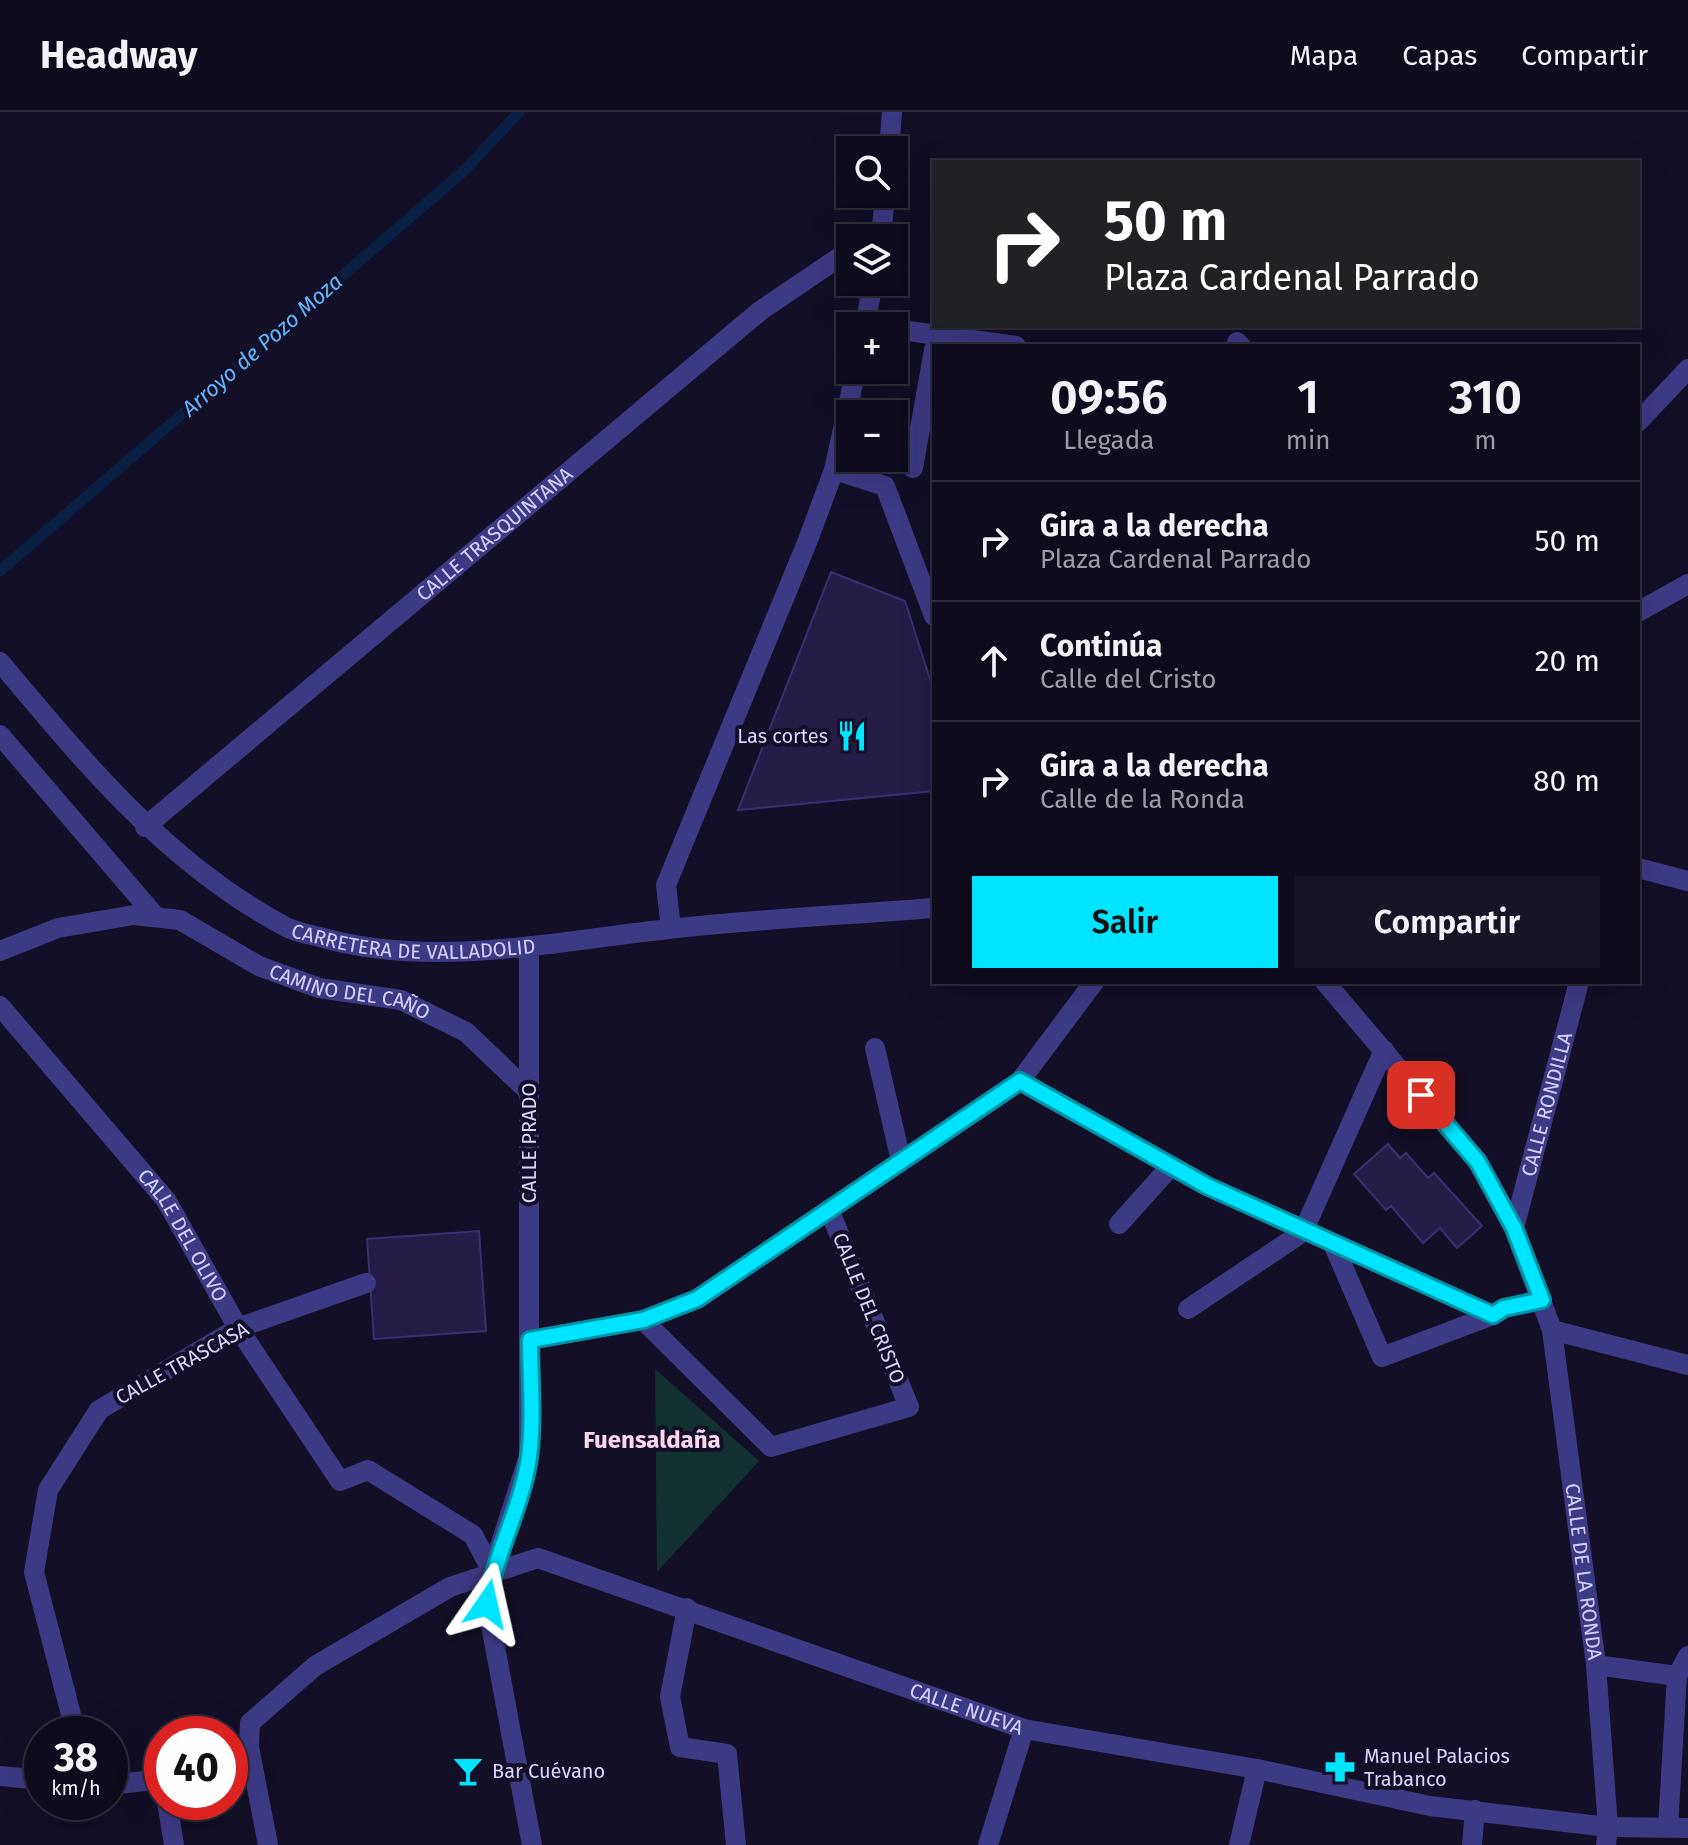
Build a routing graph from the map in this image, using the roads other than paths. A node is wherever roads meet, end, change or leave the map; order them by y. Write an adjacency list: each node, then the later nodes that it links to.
1 (892, 112): 2 (street)
2 (890, 136)
3 (836, 259): 18 (street, CALLE TRASQUINTANA)
4 (908, 332): 5 (street)
5 (936, 339): 6 (street)
6 (993, 344)
7 (932, 361): 11 (street)
8 (1688, 369): 10 (street)
9 (853, 384): 12 (street)
10 (1640, 420)
11 (913, 468)
12 (834, 470): 14 (street); 23 (street)
13 (1688, 584): 15 (street)
14 (932, 611)
15 (1640, 611)
16 (0, 662): 18 (street, CARRETERA DE VALLADOLID)
17 (0, 735): 22 (street)
18 (145, 827): 24 (street, CARRETERA DE VALLADOLID)
19 (1640, 869): 20 (street)
20 (1688, 881)
21 (932, 908): 23 (street, CARRETERA DE VALLADOLID)
22 (156, 917): 25 (street, CAMINO DEL CAÑO); 33 (street, CAMINO DEL CAÑO)
23 (671, 928): 24 (street, CARRETERA DE VALLADOLID)
24 (529, 946): 33 (street, CALLE PRADO)
25 (0, 951)
26 (1093, 984): 32 (street, CALLE DEL CRISTO)
27 (1327, 984): 31 (street, CALLE DE LA RONDA)
28 (1578, 984): 38 (street, CALLE RONDILLA)
29 (0, 1006): 46 (street, CALLE DEL OLIVO)
30 (875, 1048): 34 (street)
31 (1384, 1050): 38 (street, CALLE DE LA RONDA); 39 (street)
32 (1020, 1081): 34 (street, CALLE DEL CRISTO); 35 (street)
33 (529, 1092): 48 (street, CALLE PRADO)
34 (901, 1161): 36 (street, CALLE DEL CRISTO)
35 (1171, 1166): 37 (street); 39 (street)
36 (829, 1209): 45 (street, CALLE DEL CRISTO); 45 (street, CALLE DEL CRISTO)
37 (1119, 1224)
38 (1514, 1228): 42 (street, CALLE DE LA RONDA)
39 (1303, 1232): 40 (street); 43 (street)
40 (1334, 1246): 44 (street); 44 (street)
41 (366, 1283): 46 (street, CALLE TRASCASA)
42 (1542, 1300): 44 (street); 47 (street, CALLE DE LA RONDA)
43 (1188, 1309)
44 (1493, 1315)
45 (643, 1320): 48 (street, CALLE DEL CRISTO)
46 (238, 1328): 50 (street, CALLE DEL OLIVO); 55 (street, CALLE TRASCASA)
47 (1552, 1330): 49 (street); 53 (street, CALLE DE LA RONDA)
48 (530, 1340): 50 (street, CALLE PRADO)
49 (1688, 1365)
50 (492, 1571): 51 (street, CALLE NUEVA); 56 (street, CALLE NUEVA); 68 (street, CALLE PRADO)
51 (687, 1608): 57 (street, CALLE NUEVA); 69 (street)
52 (1688, 1656): 54 (street)
53 (1596, 1665): 54 (street); 65 (street, CALLE DE LA RONDA)
54 (1677, 1676): 64 (street)
55 (71, 1716)
56 (248, 1728)
57 (1024, 1729): 58 (street, CALLE NUEVA); 70 (street)
58 (1257, 1769): 62 (street, CALLE NUEVA); 71 (street)
59 (0, 1776): 61 (street)
60 (248, 1777): 67 (street)
61 (24, 1778)
62 (1475, 1810): 65 (street, CALLE NUEVA); 72 (street)
63 (170, 1820): 66 (street)
64 (1678, 1828): 65 (street, CALLE NUEVA)
65 (1607, 1836)
66 (174, 1845)
67 (268, 1845)
68 (532, 1845)
69 (736, 1845)
70 (988, 1845)
71 (1239, 1845)
72 (1472, 1845)

